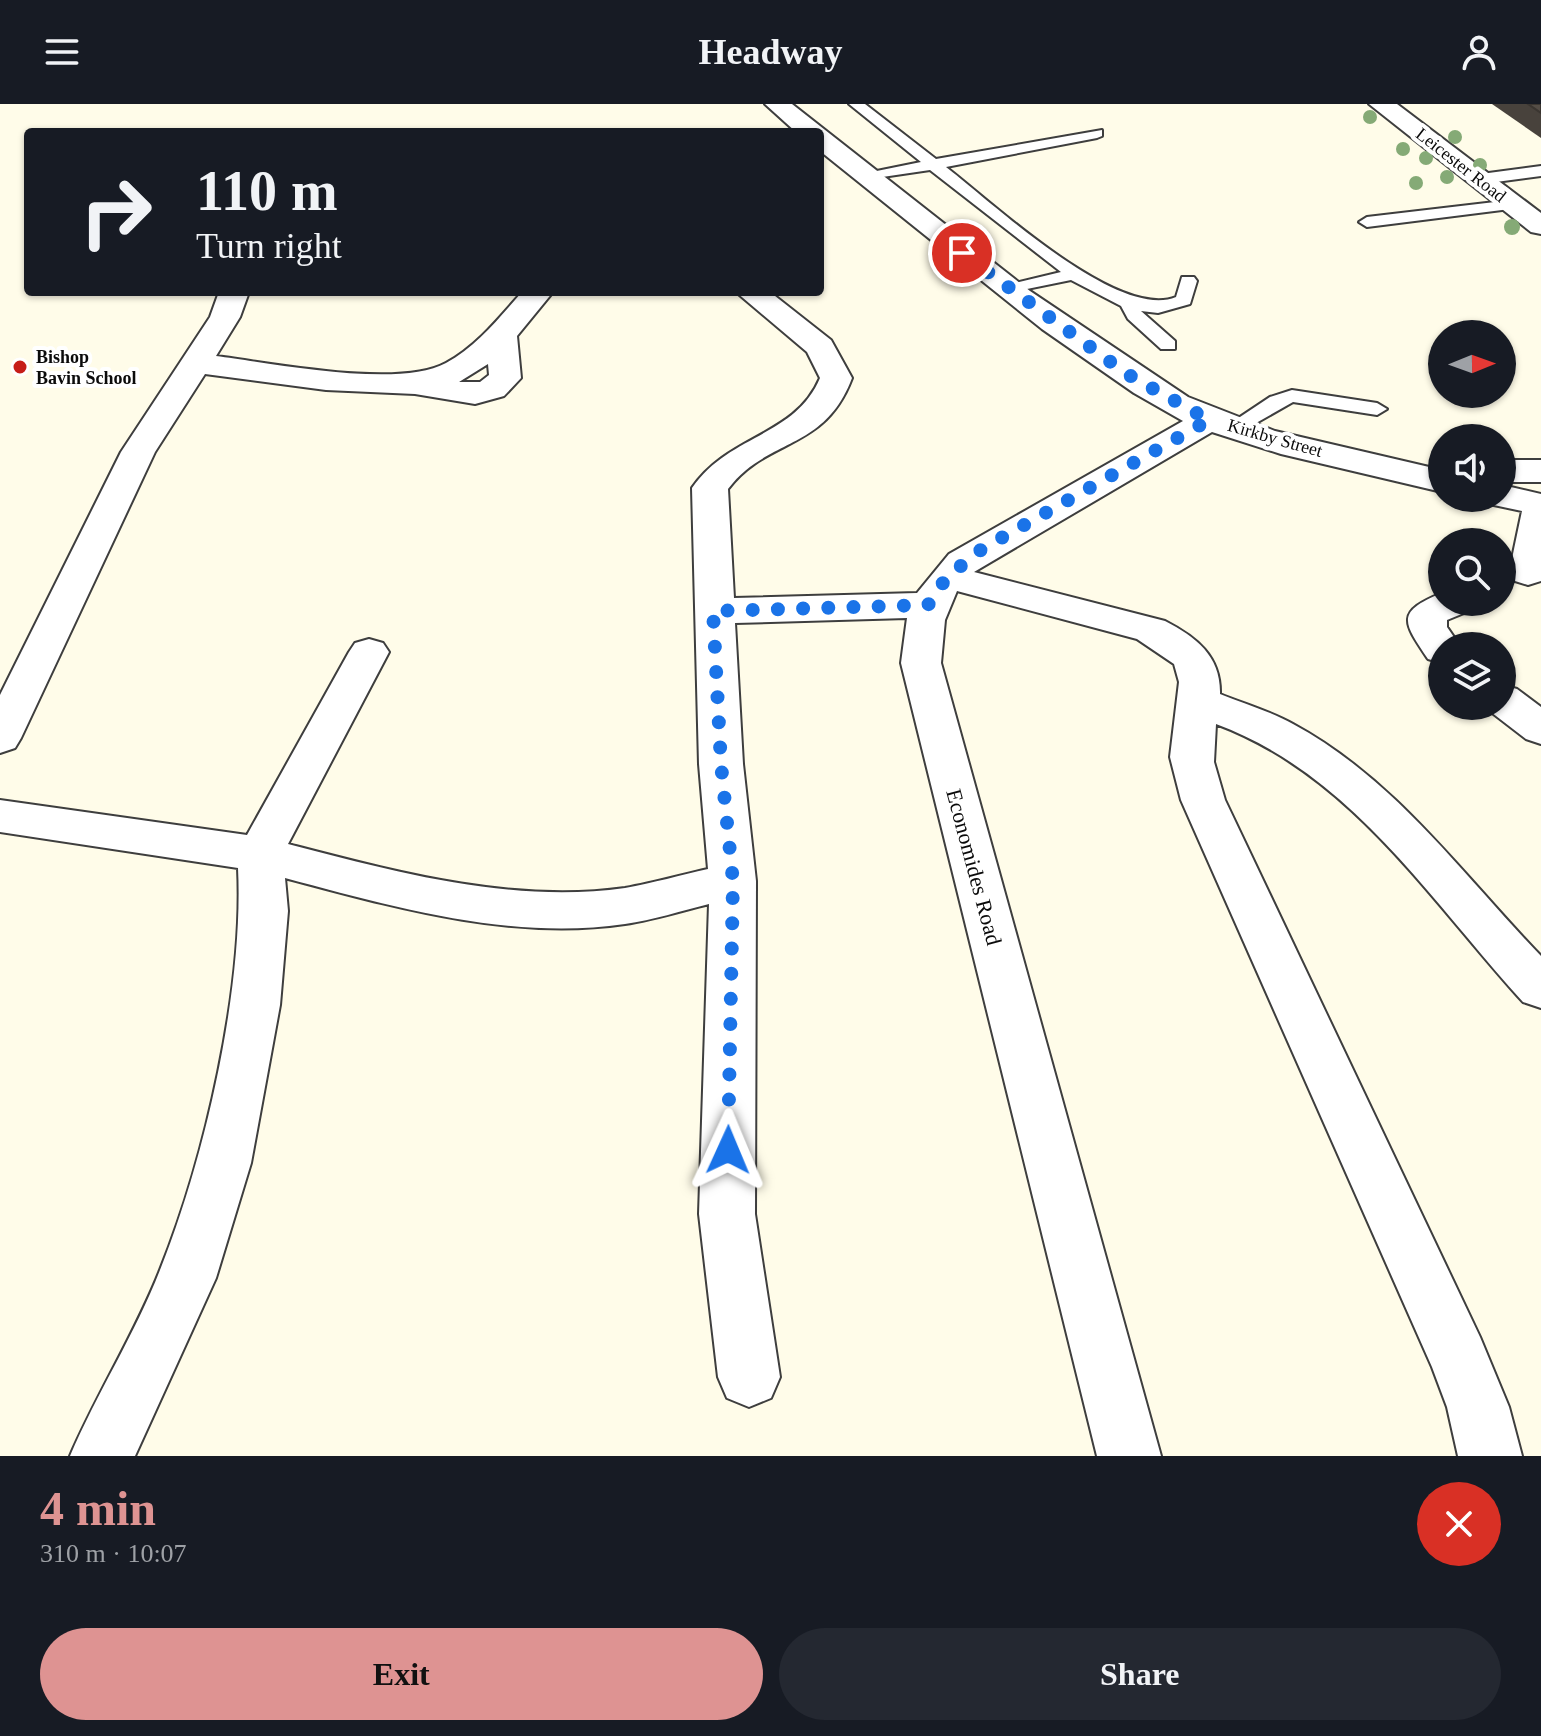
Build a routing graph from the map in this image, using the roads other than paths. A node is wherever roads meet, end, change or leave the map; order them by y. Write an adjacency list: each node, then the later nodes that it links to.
1 (777, 104): 4 (street)
2 (856, 104): 7 (lane)
3 (1381, 104): 10 (street, Leicester Road)
4 (807, 128)
5 (1097, 133): 7 (lane)
6 (824, 141): 9 (street, Kirkby Street)
7 (932, 164): 9 (lane); 14 (lane)
8 (1541, 171): 10 (lane)
9 (868, 177): 16 (street, Kirkby Street)
10 (1481, 179): 11 (street, Leicester Road)
11 (1512, 205): 12 (lane); 13 (street, Leicester Road)
12 (1367, 222)
13 (1541, 226)
14 (1075, 274): 16 (lane); 20 (lane)
15 (1188, 281): 20 (lane)
16 (1009, 290): 24 (street, Kirkby Street)
17 (233, 296): 22 (street)
18 (535, 296): 22 (street)
19 (756, 296): 34 (street)
20 (1129, 304): 21 (lane)
21 (1168, 345)
22 (196, 363): 39 (street)
23 (1377, 409): 24 (lane)
24 (1222, 423): 25 (street, Kirkby Street); 33 (street)
25 (1389, 468): 26 (street, Kirkby Street); 29 (street, Kirkby Street)
26 (1428, 469)
27 (1516, 471): 28 (street)
28 (1541, 471)
29 (1428, 478)
30 (1516, 500): 31 (street)
31 (1541, 506): 32 (street)
32 (1524, 576)
33 (937, 591): 34 (street); 36 (street); 46 (street, Economides Road)
34 (713, 611): 42 (street)
35 (369, 652): 41 (street)
36 (1199, 702): 43 (street); 47 (street)
37 (1516, 710): 38 (street)
38 (1541, 729)
39 (0, 738)
40 (0, 816): 41 (street)
41 (260, 854): 42 (street); 45 (street)
42 (733, 881): 44 (street)
43 (1541, 988)
44 (749, 1377)
45 (102, 1456)
46 (1129, 1456)
47 (1490, 1456)

